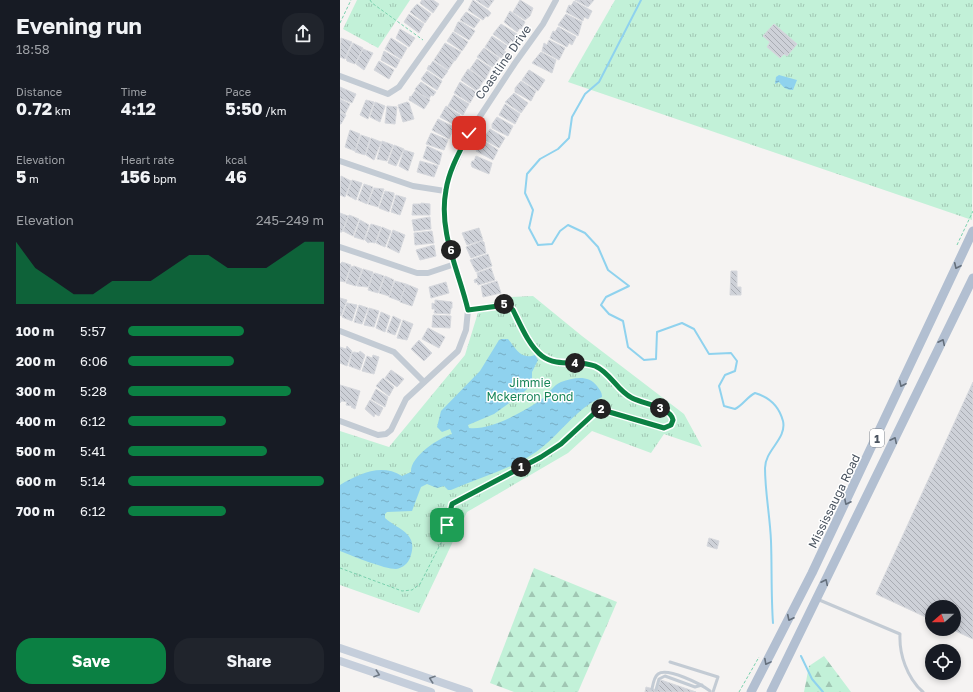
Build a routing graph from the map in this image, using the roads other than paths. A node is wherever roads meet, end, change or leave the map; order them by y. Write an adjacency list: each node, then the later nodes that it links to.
1 (461, 0): 3 (street)
2 (556, 0): 5 (street, Coastline Drive)
3 (340, 76)
4 (340, 161): 5 (street)
5 (445, 191): 8 (street, Coastline Drive)
6 (973, 230): 25 (main road, Mississauga Road / 1, one-way to 25)
7 (340, 247): 8 (street)
8 (455, 264): 11 (street, Coastline Drive)
9 (973, 278): 13 (main road, 1, one-way to 9)
10 (340, 332): 11 (street)
11 (424, 382): 12 (street, Coastline Drive)
12 (340, 421)
13 (816, 599): 26 (main road, 1); 27 (lane)
14 (340, 648): 23 (main road, one-way to 14)
15 (340, 662): 22 (main road, one-way to 22)
16 (670, 662): 24 (lane)
17 (682, 682): 18 (lane); 19 (lane); 21 (lane)
18 (702, 685): 20 (lane); 24 (lane)
19 (681, 687)
20 (652, 689)
21 (656, 690)
22 (430, 692)
23 (469, 692)
24 (711, 692)
25 (751, 692)
26 (770, 692)
27 (923, 692)

